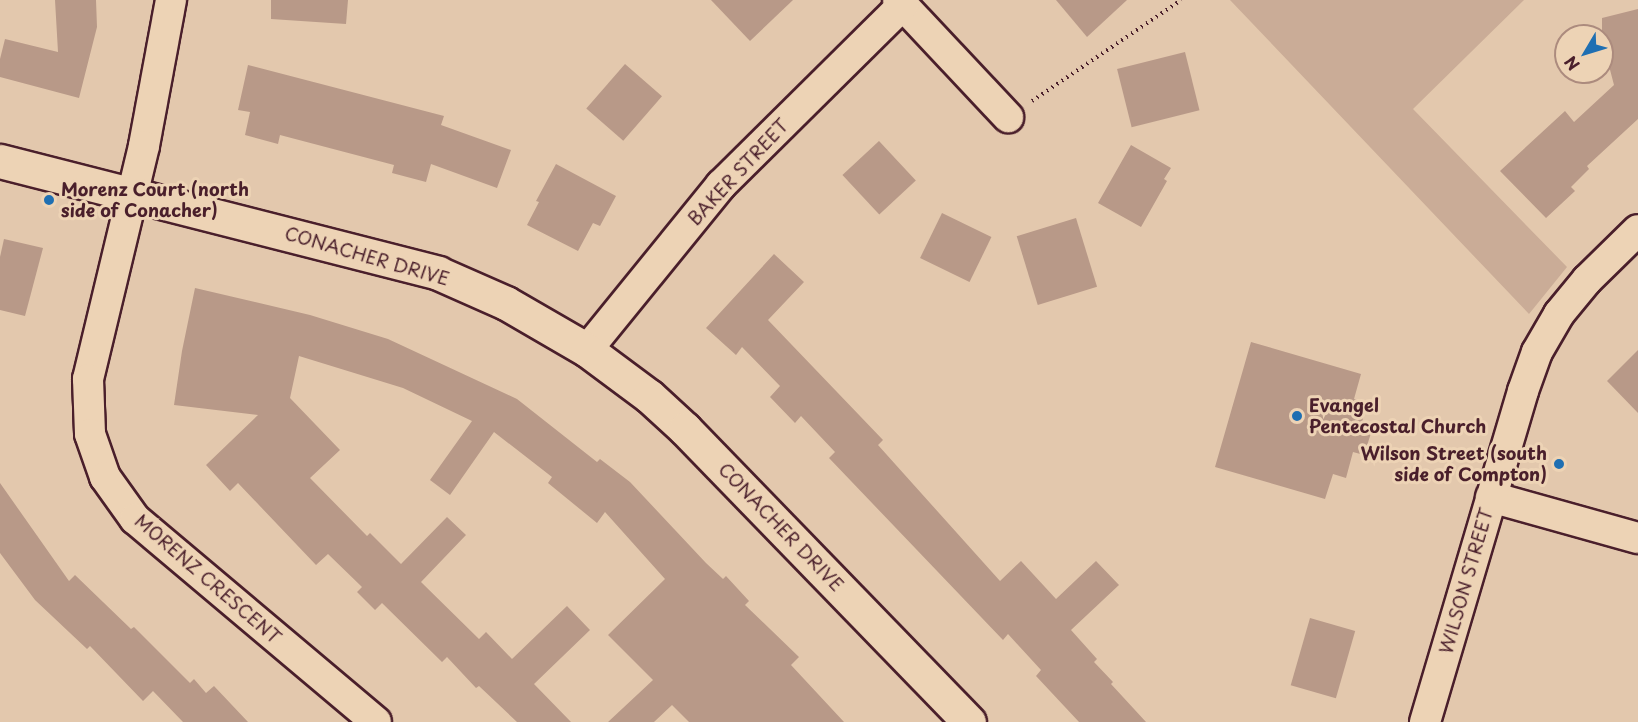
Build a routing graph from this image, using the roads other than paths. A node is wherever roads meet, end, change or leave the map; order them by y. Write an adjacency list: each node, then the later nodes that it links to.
1 (171, 0): 5 (street, MORENZ CRESCENT)
2 (901, 3): 3 (street); 7 (street, BAKER STREET)
3 (1008, 117)
4 (0, 161): 5 (street, CONACHER DRIVE)
5 (132, 193): 7 (street, CONACHER DRIVE); 10 (street, MORENZ CRESCENT)
6 (1638, 230): 8 (street, WILSON STREET)
7 (586, 350): 11 (street, CONACHER DRIVE)
8 (1491, 497): 9 (street); 12 (street, WILSON STREET)
9 (1638, 538)
10 (376, 722)
11 (969, 722)
12 (1425, 722)

